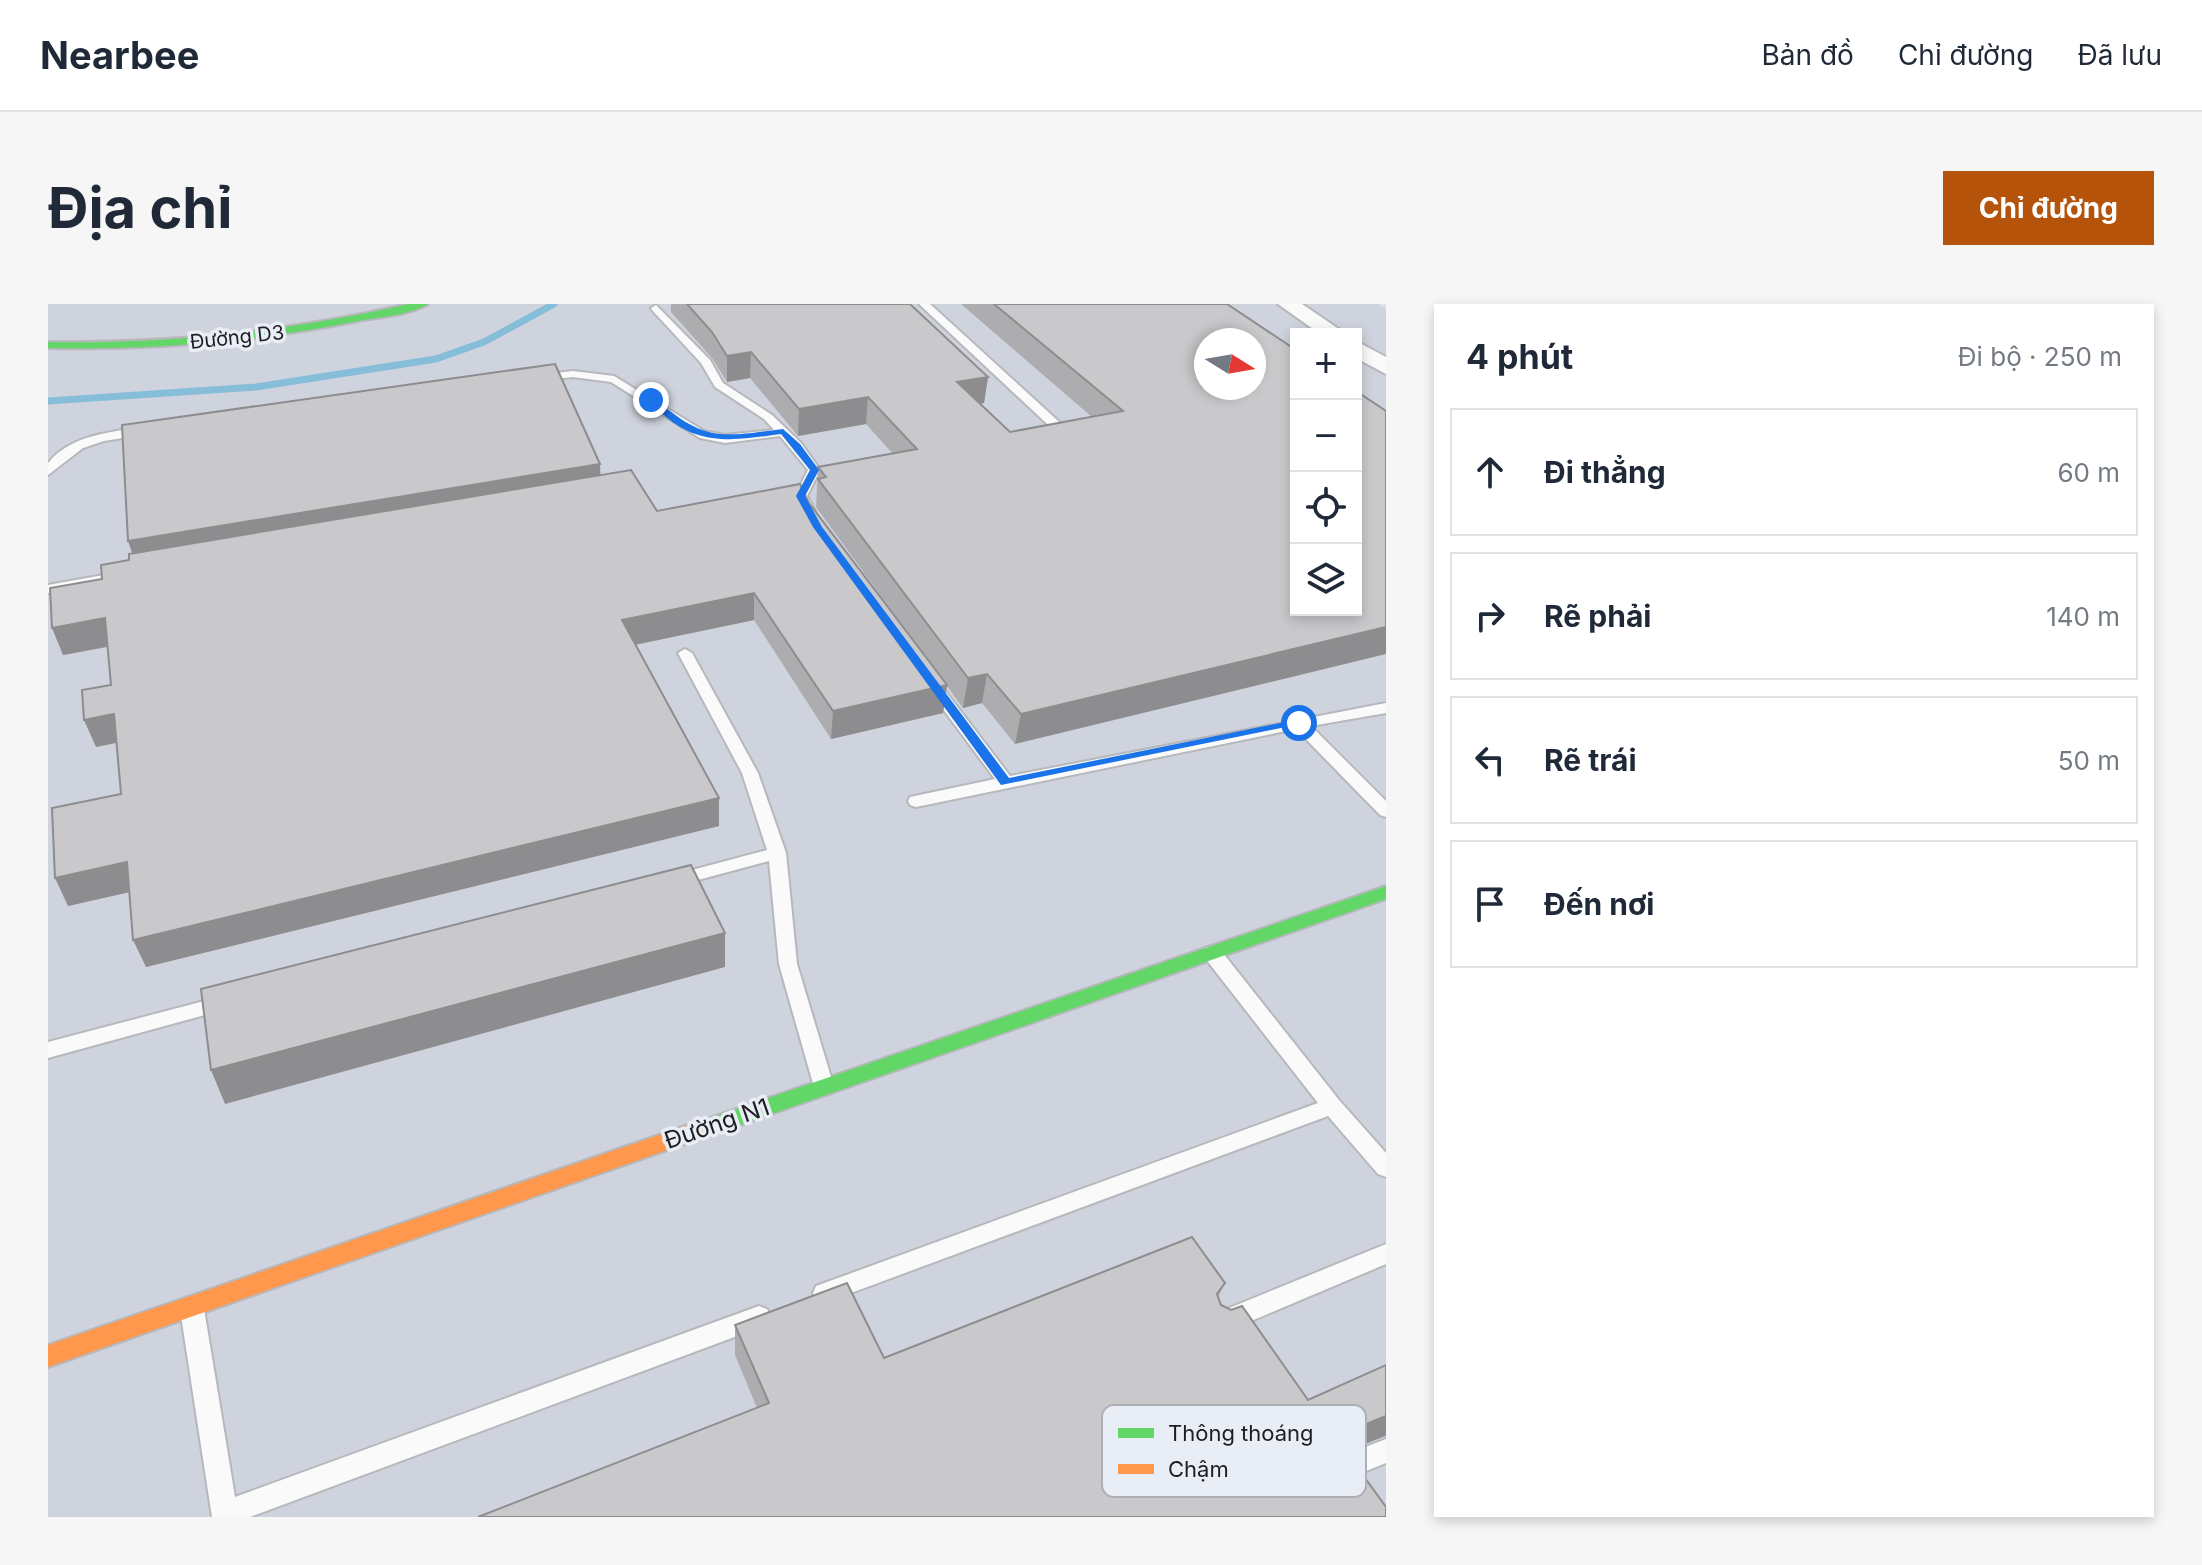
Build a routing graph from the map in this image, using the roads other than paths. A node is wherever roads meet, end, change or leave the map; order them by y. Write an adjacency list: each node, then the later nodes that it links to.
1 (423, 304): 6 (street, Đường D3)
2 (924, 304): 12 (lane)
3 (1288, 304): 5 (street)
4 (656, 308): 11 (lane)
5 (1326, 328)
6 (48, 345)
7 (1362, 352): 8 (street)
8 (1386, 367)
9 (522, 380): 11 (lane)
10 (152, 430): 13 (lane)
11 (783, 432): 14 (lane)
12 (1064, 433)
13 (48, 471)
14 (817, 527)
15 (146, 571): 16 (lane)
16 (48, 589)
17 (685, 653): 24 (lane)
18 (921, 668): 21 (lane)
19 (1386, 708): 20 (lane)
20 (1299, 723): 21 (lane); 23 (lane)
21 (1006, 782): 22 (lane)
22 (916, 801)
23 (1386, 811)
24 (777, 853): 25 (lane); 30 (lane)
25 (655, 886)
26 (1386, 892): 27 (street, Đường N1)
27 (1212, 953): 30 (street, Đường N1); 31 (lane)
28 (245, 997): 29 (lane)
29 (48, 1050)
30 (824, 1087): 35 (street, Đường N1)
31 (1332, 1106): 32 (lane); 34 (lane)
32 (1386, 1168)
33 (1386, 1254): 37 (lane)
34 (808, 1299)
35 (192, 1306): 38 (street, Đường N1); 41 (lane)
36 (778, 1310): 41 (lane)
37 (1215, 1326)
38 (48, 1356)
39 (1386, 1451): 40 (lane)
40 (1366, 1459)
41 (224, 1516)

